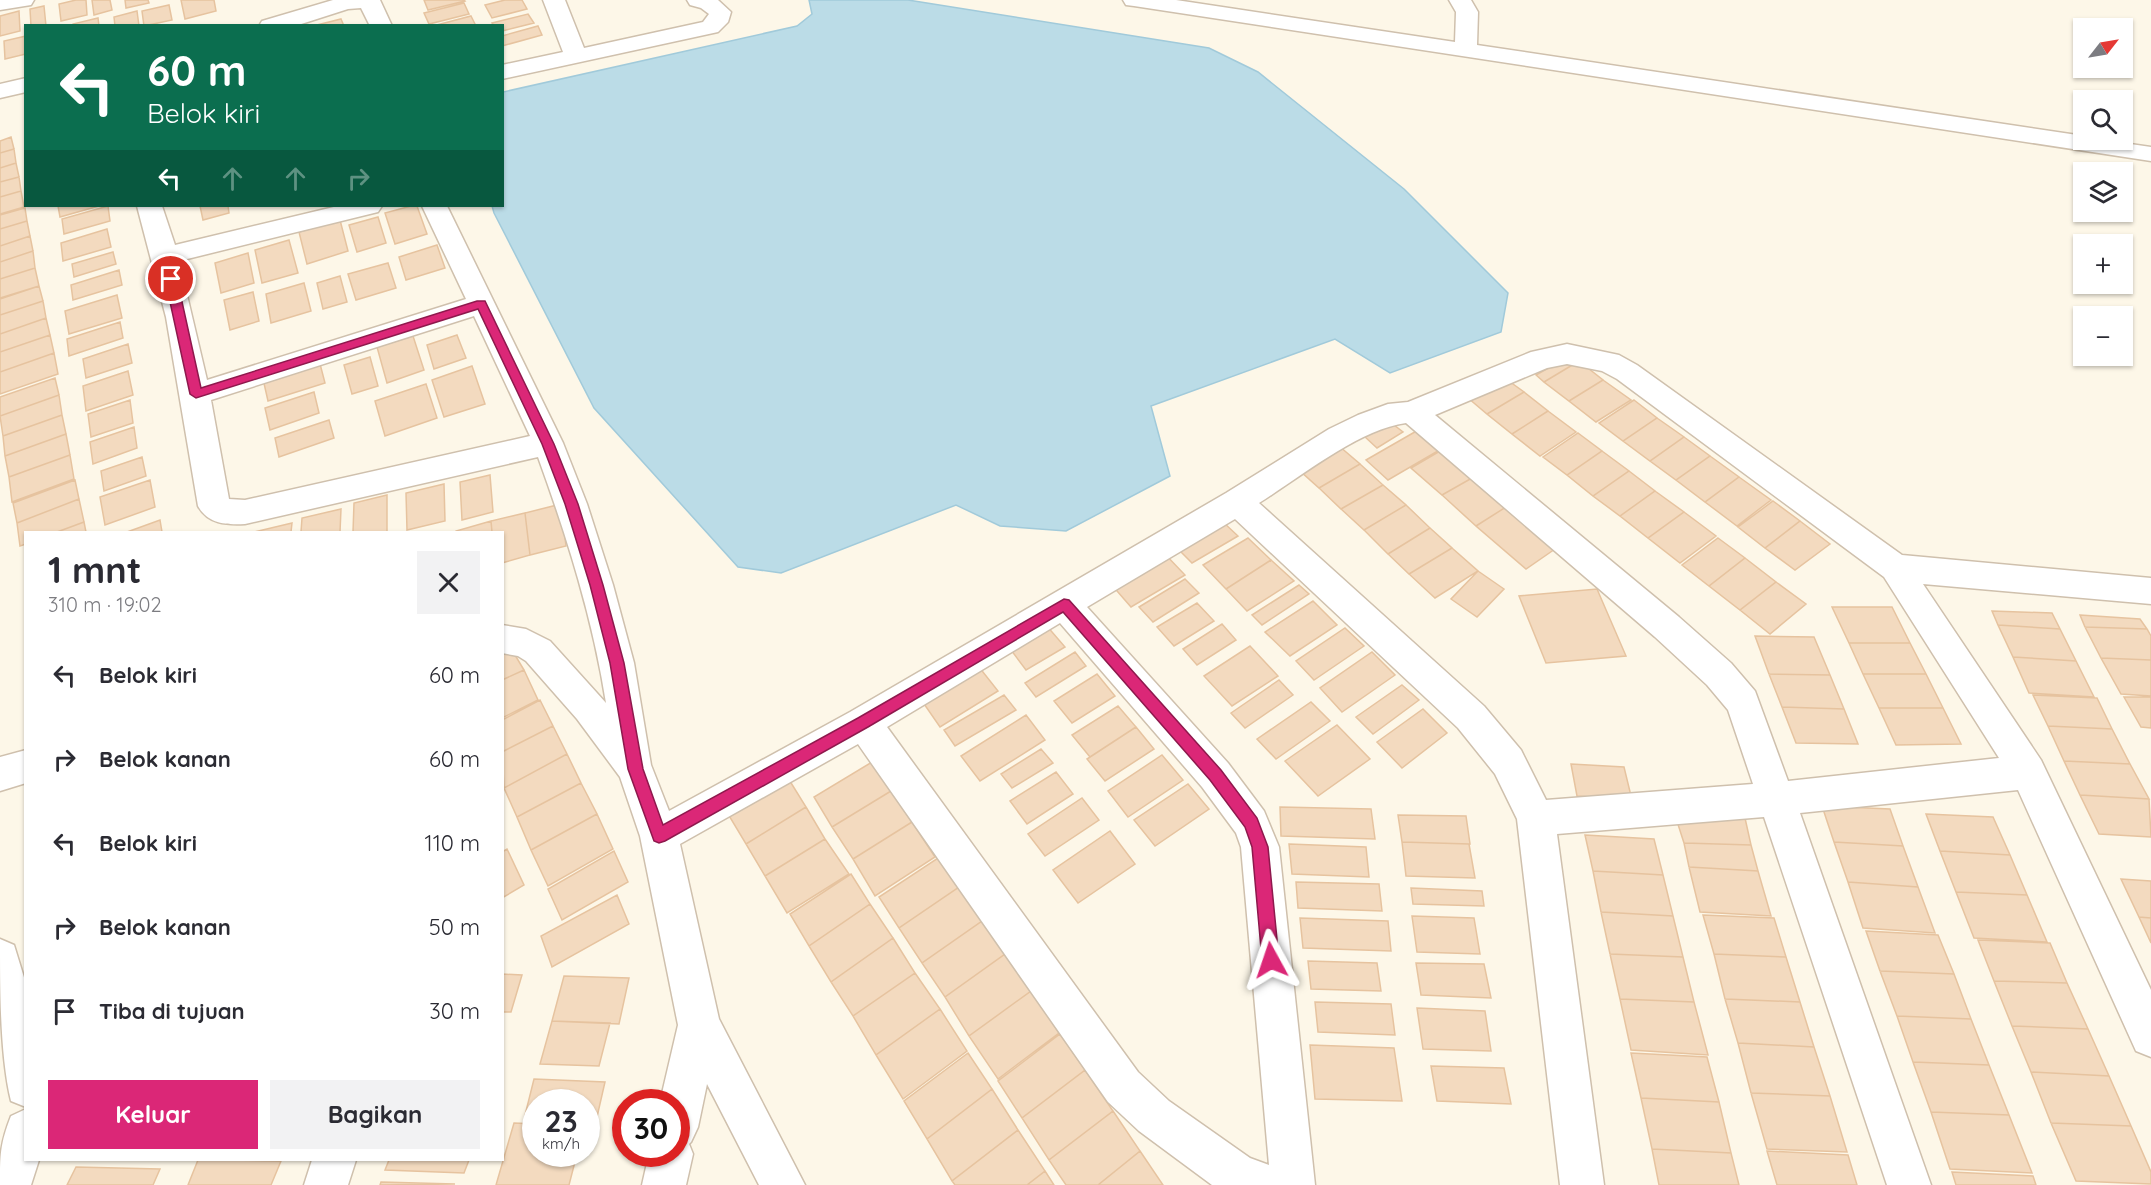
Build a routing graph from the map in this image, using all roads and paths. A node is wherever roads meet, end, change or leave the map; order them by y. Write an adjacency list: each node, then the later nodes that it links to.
1 (23, 0): 6 (street)
2 (554, 0): 11 (street)
3 (698, 0): 11 (street)
4 (1134, 0): 10 (street)
5 (1460, 0): 10 (street)
6 (0, 4)
7 (304, 9): 8 (street); 9 (street)
8 (274, 24)
9 (380, 24)
10 (1466, 50): 15 (street)
11 (576, 57): 12 (street)
12 (504, 72)
13 (24, 85): 14 (street)
14 (0, 91)
15 (2151, 154)
16 (150, 207): 19 (street)
17 (365, 207): 19 (street)
18 (435, 207): 20 (street)
19 (166, 256): 21 (street)
20 (481, 304): 21 (street); 23 (street)
21 (196, 394): 23 (street)
22 (1412, 412): 24 (street); 25 (street); 34 (street)
23 (548, 444): 31 (street)
24 (1237, 502): 27 (street); 35 (street)
25 (1895, 568): 26 (street); 32 (street)
26 (2151, 591)
27 (1064, 604): 29 (street); 52 (street)
28 (504, 639): 31 (street)
29 (863, 723): 36 (street); 51 (street)
30 (24, 767): 33 (street)
31 (635, 769): 36 (street)
32 (2028, 772): 34 (street); 39 (street)
33 (0, 774)
34 (1776, 799): 35 (street); 54 (street)
35 (1536, 818): 53 (street)
36 (659, 836): 38 (street)
37 (0, 959): 40 (street)
38 (699, 1025): 41 (street); 50 (street)
39 (2151, 1036)
40 (24, 1076)
41 (685, 1089)
42 (0, 1130): 43 (street)
43 (24, 1131)
44 (24, 1137): 47 (street)
45 (334, 1161): 48 (street)
46 (668, 1167): 49 (street)
47 (9, 1185)
48 (326, 1185)
49 (664, 1185)
50 (783, 1185)
51 (1264, 1185)
52 (1293, 1185)
53 (1582, 1185)
54 (1909, 1185)

